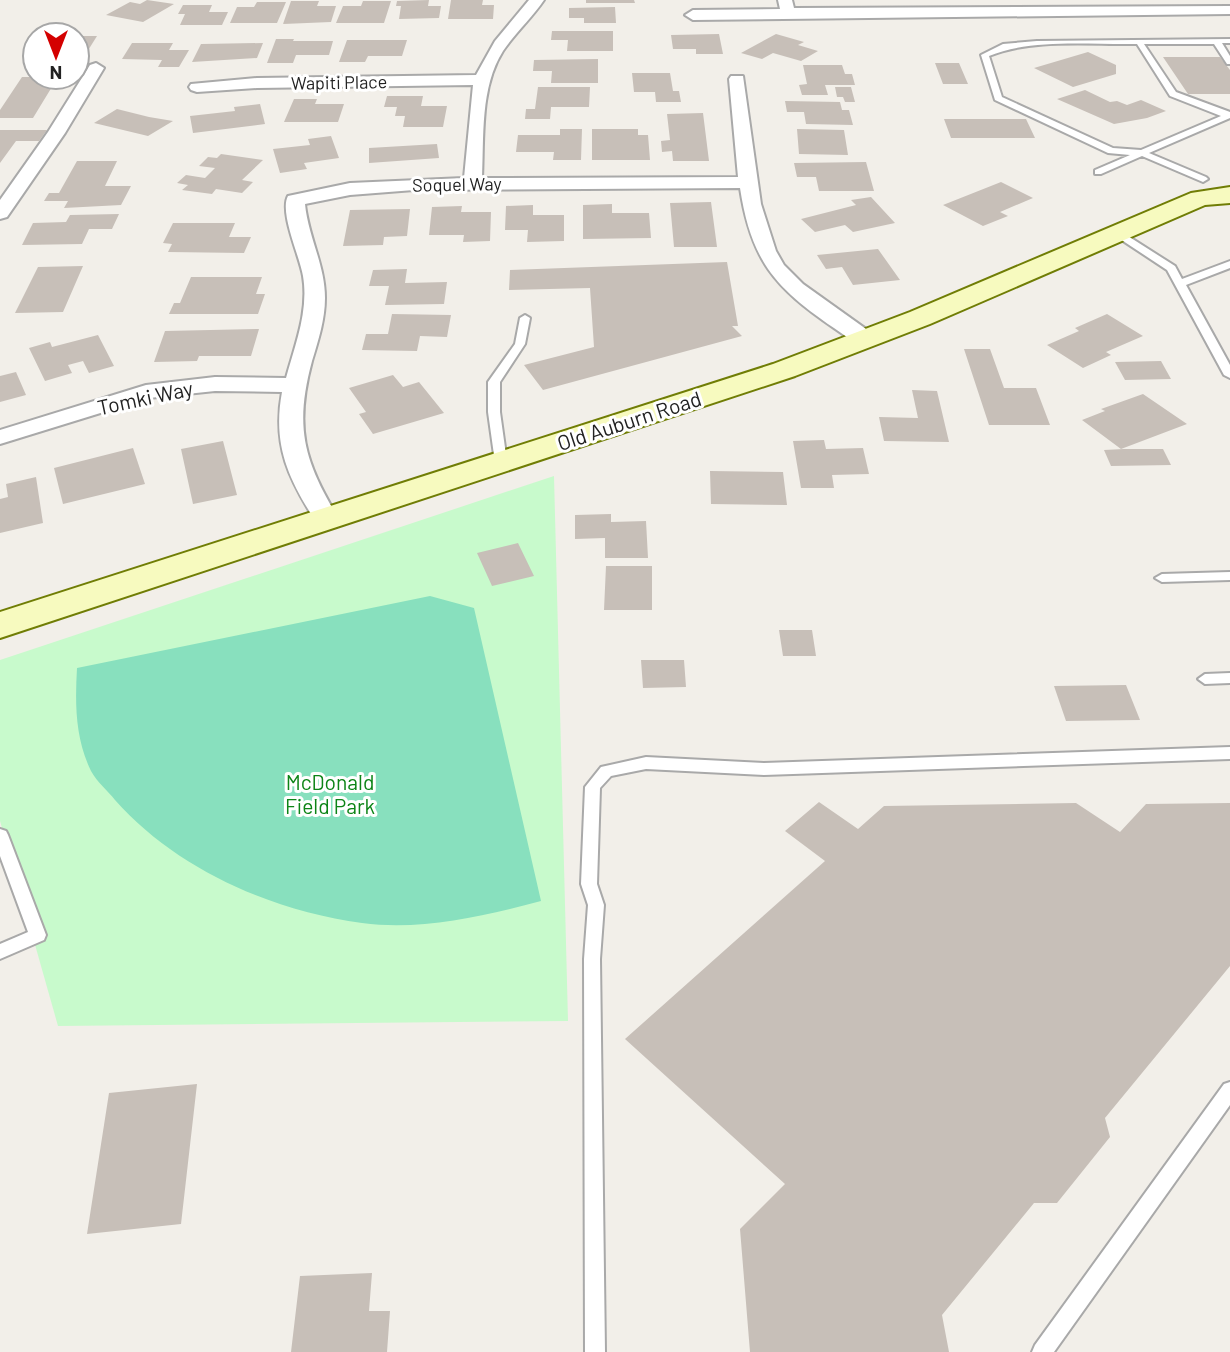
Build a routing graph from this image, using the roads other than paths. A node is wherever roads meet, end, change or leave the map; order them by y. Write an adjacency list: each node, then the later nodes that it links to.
1 (537, 0): 11 (street)
2 (787, 7): 3 (street); 4 (street)
3 (1230, 10)
4 (693, 15)
5 (1216, 41): 6 (lane); 7 (lane); 8 (lane)
6 (1230, 41)
7 (1139, 42): 13 (lane); 14 (lane)
8 (1230, 62)
9 (96, 68): 20 (street)
10 (737, 79): 16 (street)
11 (483, 80): 12 (street, Wapiti Place); 17 (street)
12 (197, 88)
13 (1229, 116): 14 (lane)
14 (1141, 153): 15 (lane); 18 (lane)
15 (1098, 172)
16 (749, 182): 17 (street, Soquel Way); 25 (street)
17 (473, 183): 27 (street, Soquel Way)
18 (1208, 183): 19 (main road, Old Auburn Road); 21 (main road, Old Auburn Road)
19 (1230, 195)
20 (0, 213)
21 (1117, 233): 23 (lane); 25 (main road, Old Auburn Road)
22 (1230, 264): 23 (lane)
23 (1180, 284): 26 (lane)
24 (525, 318): 29 (lane)
25 (865, 339): 29 (main road, Old Auburn Road)
26 (1230, 375)
27 (294, 385): 28 (street, Tomki Way); 30 (street, Soquel Way)
28 (0, 437)
29 (501, 462): 30 (main road, Old Auburn Road)
30 (327, 519): 33 (main road, Old Auburn Road)
31 (1230, 576): 32 (lane)
32 (1163, 578)
33 (0, 625)
34 (1230, 678): 35 (lane)
35 (1205, 679)
36 (1230, 752): 40 (lane)
37 (0, 835): 38 (lane)
38 (0, 952)
39 (1230, 1090): 41 (lane)
40 (595, 1352)
41 (1042, 1352)

